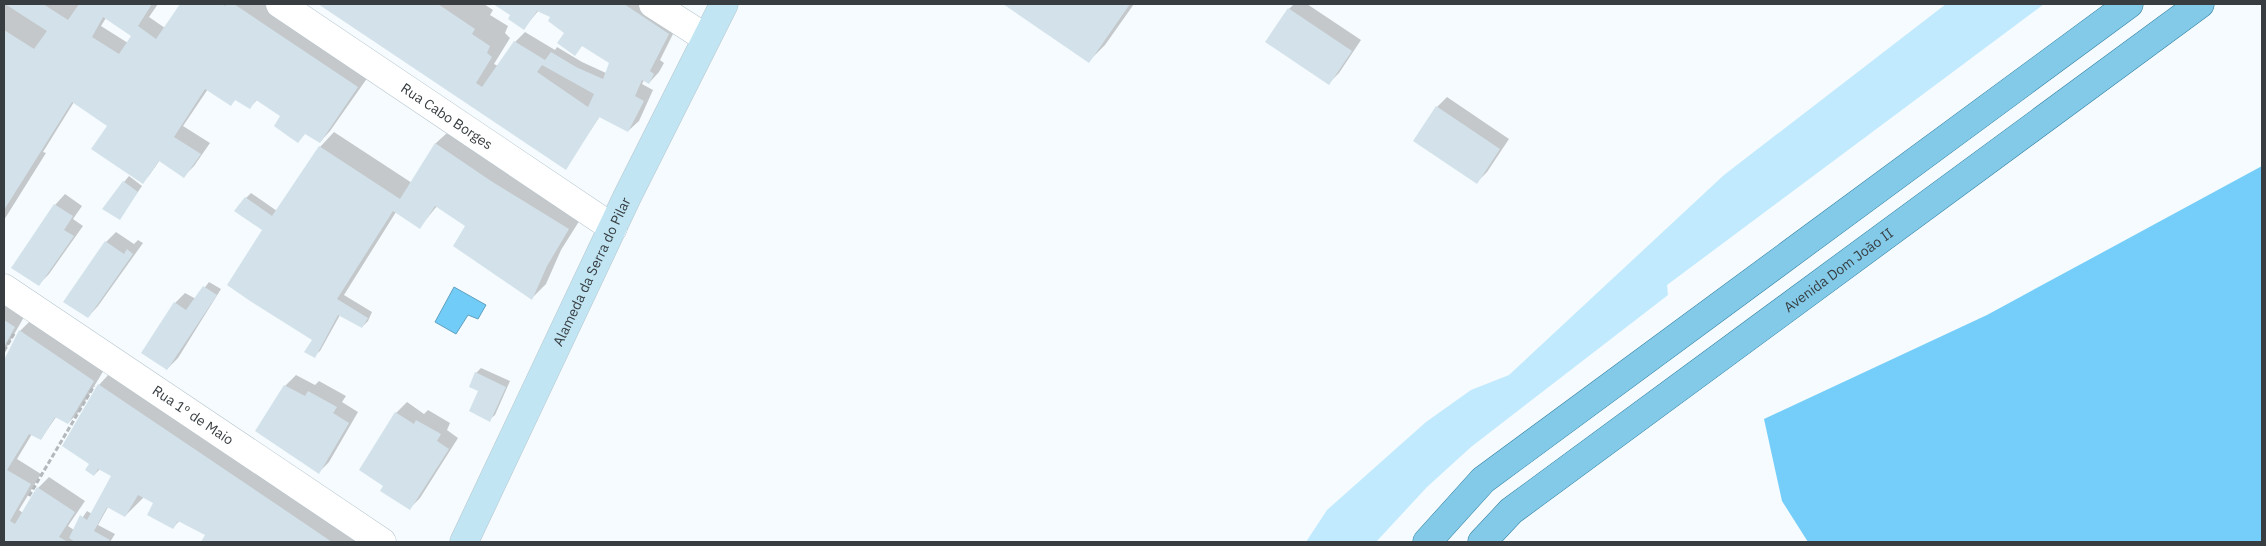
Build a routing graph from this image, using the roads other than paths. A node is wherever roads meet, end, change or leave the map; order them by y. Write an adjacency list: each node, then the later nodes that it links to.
1 (280, 4): 7 (street, Rua Cabo Borges)
2 (653, 4): 6 (street)
3 (724, 4): 6 (street, Alameda da Serra do Pilar)
4 (2129, 4): 11 (main road)
5 (2200, 4): 12 (main road, Avenida Dom João II)
6 (706, 38): 7 (street, Alameda da Serra do Pilar)
7 (613, 228): 10 (street, Alameda da Serra do Pilar)
8 (4, 288): 9 (street, Rua 1º de Maio)
9 (382, 542)
10 (464, 542)
11 (1427, 542)
12 (1482, 542)

